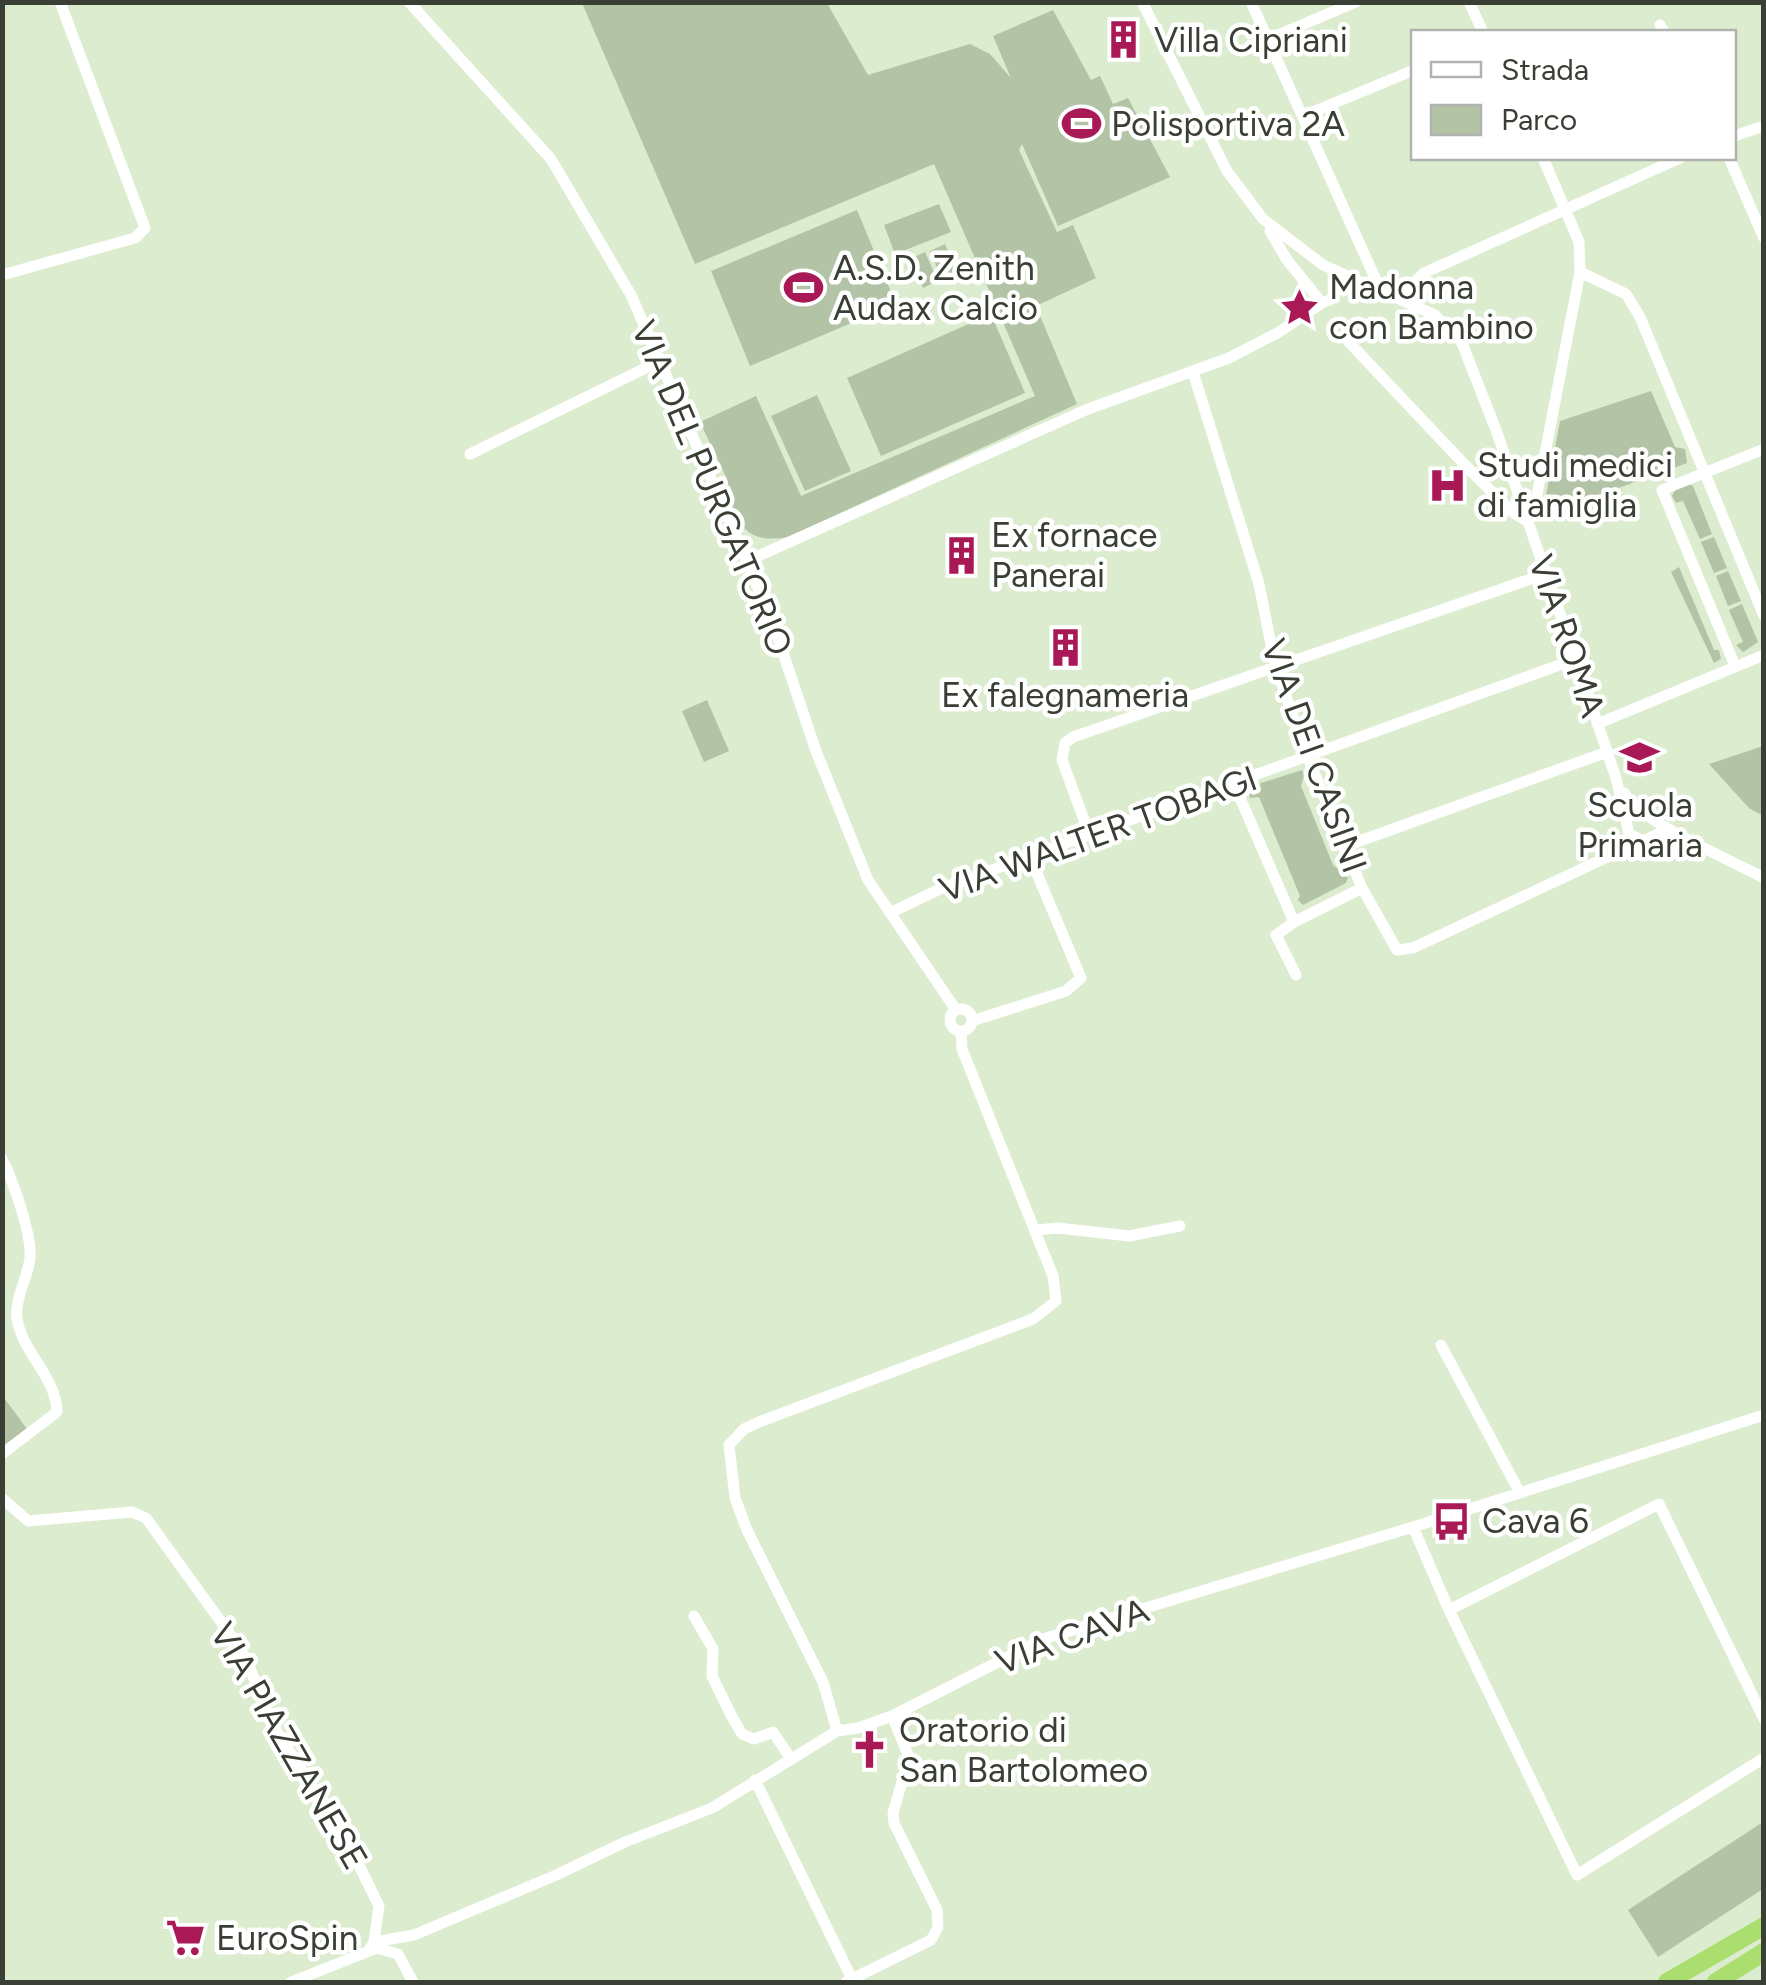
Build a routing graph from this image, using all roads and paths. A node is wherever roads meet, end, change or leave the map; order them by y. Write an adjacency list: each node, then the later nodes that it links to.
1 (60, 2): 21 (street)
2 (409, 2): 26 (street, VIA DEL PURGATORIO)
3 (1142, 2): 17 (street, VIA ROMA)
4 (1251, 2): 8 (street)
5 (1356, 2): 8 (street)
6 (1469, 2): 7 (street)
7 (1482, 30)
8 (1268, 39): 10 (street)
9 (1411, 71): 10 (street)
10 (1303, 116): 22 (street)
11 (1764, 126): 12 (street)
12 (1736, 135)
13 (1544, 160): 16 (street)
14 (1675, 160): 16 (street)
15 (1731, 160): 18 (street)
16 (1566, 207): 19 (street); 23 (street)
17 (1264, 219): 20 (street, VIA ROMA); 24 (street, VIA ROMA)
18 (1764, 238)
19 (1580, 272): 30 (street); 31 (street)
20 (1344, 275): 22 (street, VIA ROMA); 24 (street)
21 (2, 276)
22 (1380, 289): 23 (street, VIA ROMA)
23 (1400, 297): 31 (street, VIA ROMA)
24 (1322, 303): 27 (street)
25 (1346, 340): 31 (street)
26 (660, 361): 29 (street); 32 (street, VIA DEL PURGATORIO)
27 (1193, 372): 32 (street); 37 (street, VIA DEI CASINI)
28 (1764, 449): 30 (street)
29 (470, 454)
30 (1704, 472): 34 (street); 38 (street)
31 (1527, 521): 33 (street, VIA ROMA)
32 (747, 561): 55 (street, VIA DEL PURGATORIO)
33 (1546, 574): 36 (street, VIA ROMA); 37 (street)
34 (1764, 616)
35 (1764, 655): 38 (street)
36 (1576, 659): 39 (street, VIA ROMA); 41 (street, VIA WALTER TOBAGI)
37 (1275, 665): 41 (street, VIA DEI CASINI); 48 (street)
38 (1735, 666): 39 (street)
39 (1597, 724): 40 (street, VIA ROMA)
40 (1607, 752): 42 (street, VIA ROMA); 51 (street)
41 (1308, 758): 43 (street, VIA WALTER TOBAGI); 51 (street, VIA DEI CASINI)
42 (1616, 778): 44 (street, VIA ROMA); 46 (street, VIA ROMA)
43 (1234, 784): 48 (street, VIA WALTER TOBAGI); 56 (street)
44 (1640, 812): 45 (street, VIA ROMA); 46 (street)
45 (1655, 819): 47 (street, VIA ROMA); 49 (street)
46 (1628, 821): 50 (street, VIA ROMA)
47 (1676, 834): 49 (street); 53 (street, VIA ROMA)
48 (1090, 836): 52 (street, VIA WALTER TOBAGI)
49 (1653, 836): 50 (street)
50 (1636, 840): 54 (street)
51 (1344, 847): 54 (street, VIA DEI CASINI)
52 (1030, 857): 55 (street, VIA WALTER TOBAGI); 59 (street)
53 (1764, 878)
54 (1362, 888): 56 (street, VIA DEI CASINI)
55 (890, 913): 58 (street, VIA DEL PURGATORIO)
56 (1294, 922): 57 (street)
57 (1296, 975)
58 (956, 1010): 59 (street); 60 (street)
59 (972, 1021): 60 (street)
60 (961, 1032): 63 (street)
61 (2, 1159): 66 (street)
62 (1180, 1226): 63 (street)
63 (1035, 1230): 74 (street)
64 (1441, 1345): 67 (street)
65 (1764, 1414): 67 (street, VIA CAVA)
66 (2, 1454)
67 (1520, 1492): 69 (street, VIA CAVA)
68 (2, 1498): 79 (street, VIA PIAZZANESE)
69 (1413, 1527): 70 (street); 72 (street, VIA CAVA)
70 (1449, 1610): 73 (street); 75 (street)
71 (694, 1616): 76 (street)
72 (892, 1716): 74 (street, VIA CAVA); 81 (street)
73 (1764, 1720)
74 (837, 1730): 76 (street, VIA CAVA)
75 (1764, 1758)
76 (790, 1759): 77 (street, VIA CAVA)
77 (755, 1780): 79 (street, VIA CAVA); 81 (street)
78 (1764, 1926): 84 (highway)
79 (371, 1946): 82 (street); 83 (street)
80 (1764, 1952): 85 (highway)
81 (849, 1981)
82 (291, 1982)
83 (413, 1982)
84 (1667, 1982)
85 (1716, 1982)

